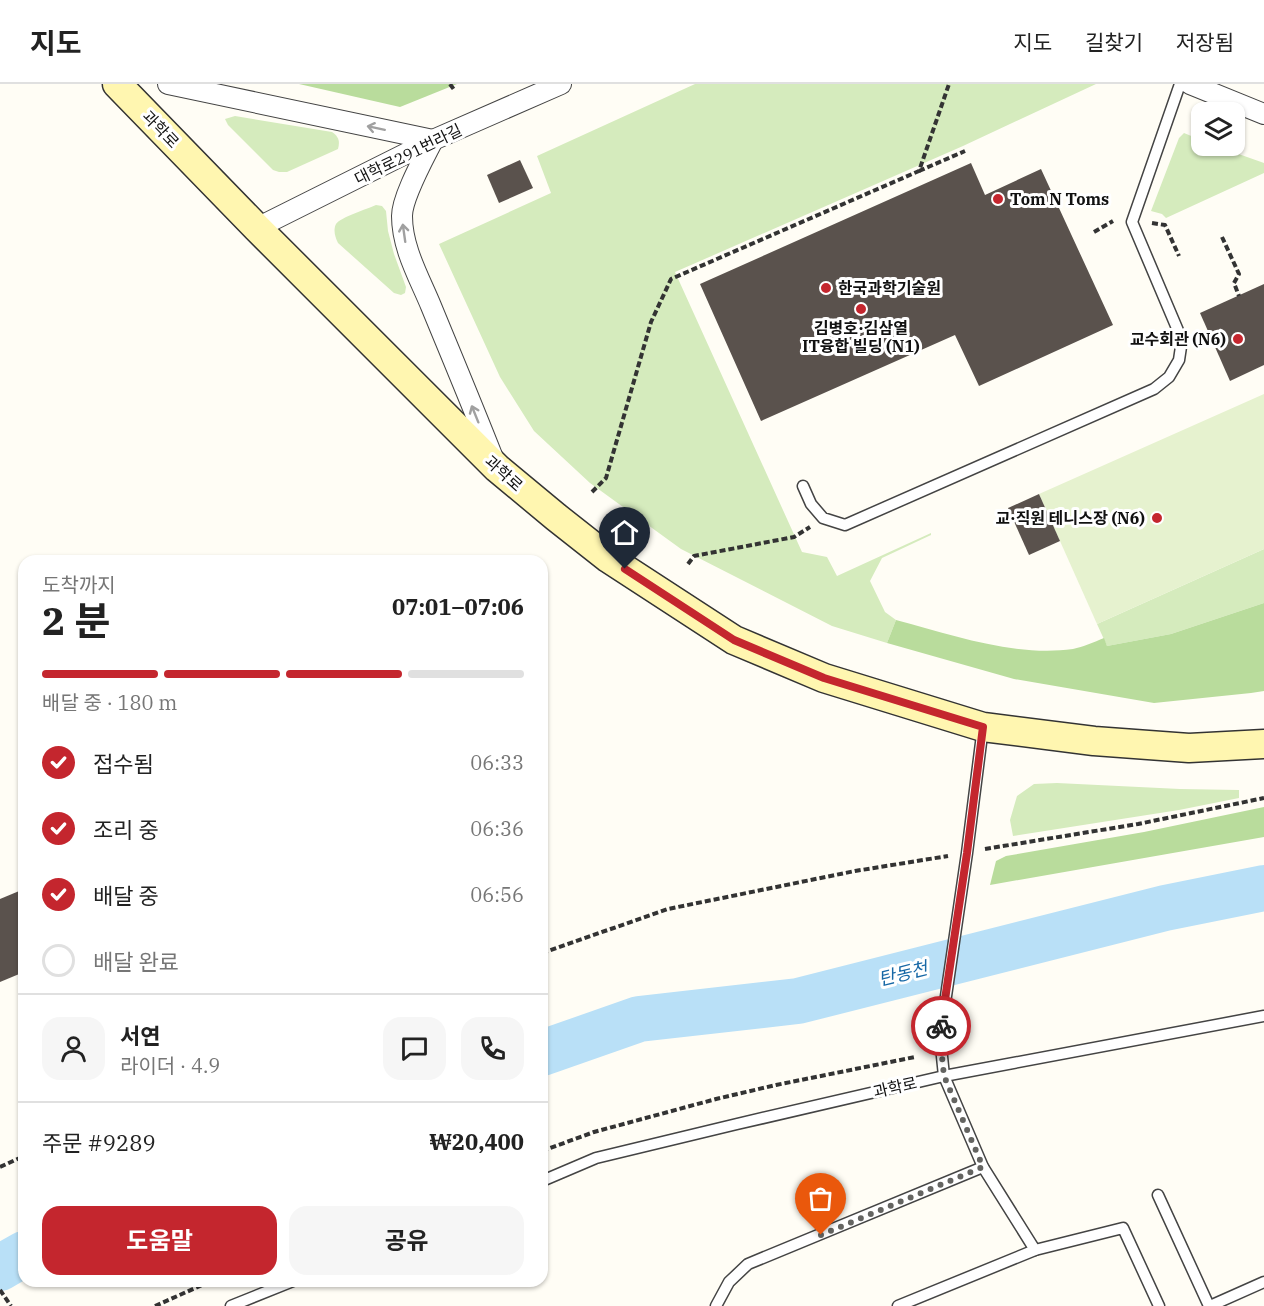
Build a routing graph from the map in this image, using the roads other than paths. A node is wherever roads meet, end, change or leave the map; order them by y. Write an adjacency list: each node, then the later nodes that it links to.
1 (117, 84): 8 (main road, 과학로)
2 (168, 84): 7 (street, one-way to 2)
3 (561, 84): 7 (street, 대학로291번라길)
4 (1180, 84): 10 (lane)
5 (1190, 84): 6 (street)
6 (1264, 114)
7 (433, 140): 8 (street, 대학로291번라길); 9 (street, one-way to 7)
8 (257, 228): 9 (main road, 과학로)
9 (497, 468): 11 (main road, 과학로)
10 (803, 486)
11 (983, 727): 12 (main road, 과학로); 14 (lane)
12 (1264, 744)
13 (1264, 1016): 14 (lane, 과학로)
14 (944, 1076): 15 (lane); 16 (lane, 과학로)
15 (983, 1167): 18 (lane); 22 (lane)
16 (548, 1178)
17 (1158, 1195): 25 (lane)
18 (1035, 1250): 23 (lane); 24 (lane)
19 (1264, 1282): 25 (lane)
20 (278, 1287): 21 (lane)
21 (231, 1306)
22 (716, 1306)
23 (898, 1306)
24 (1159, 1306)
25 (1210, 1306)

